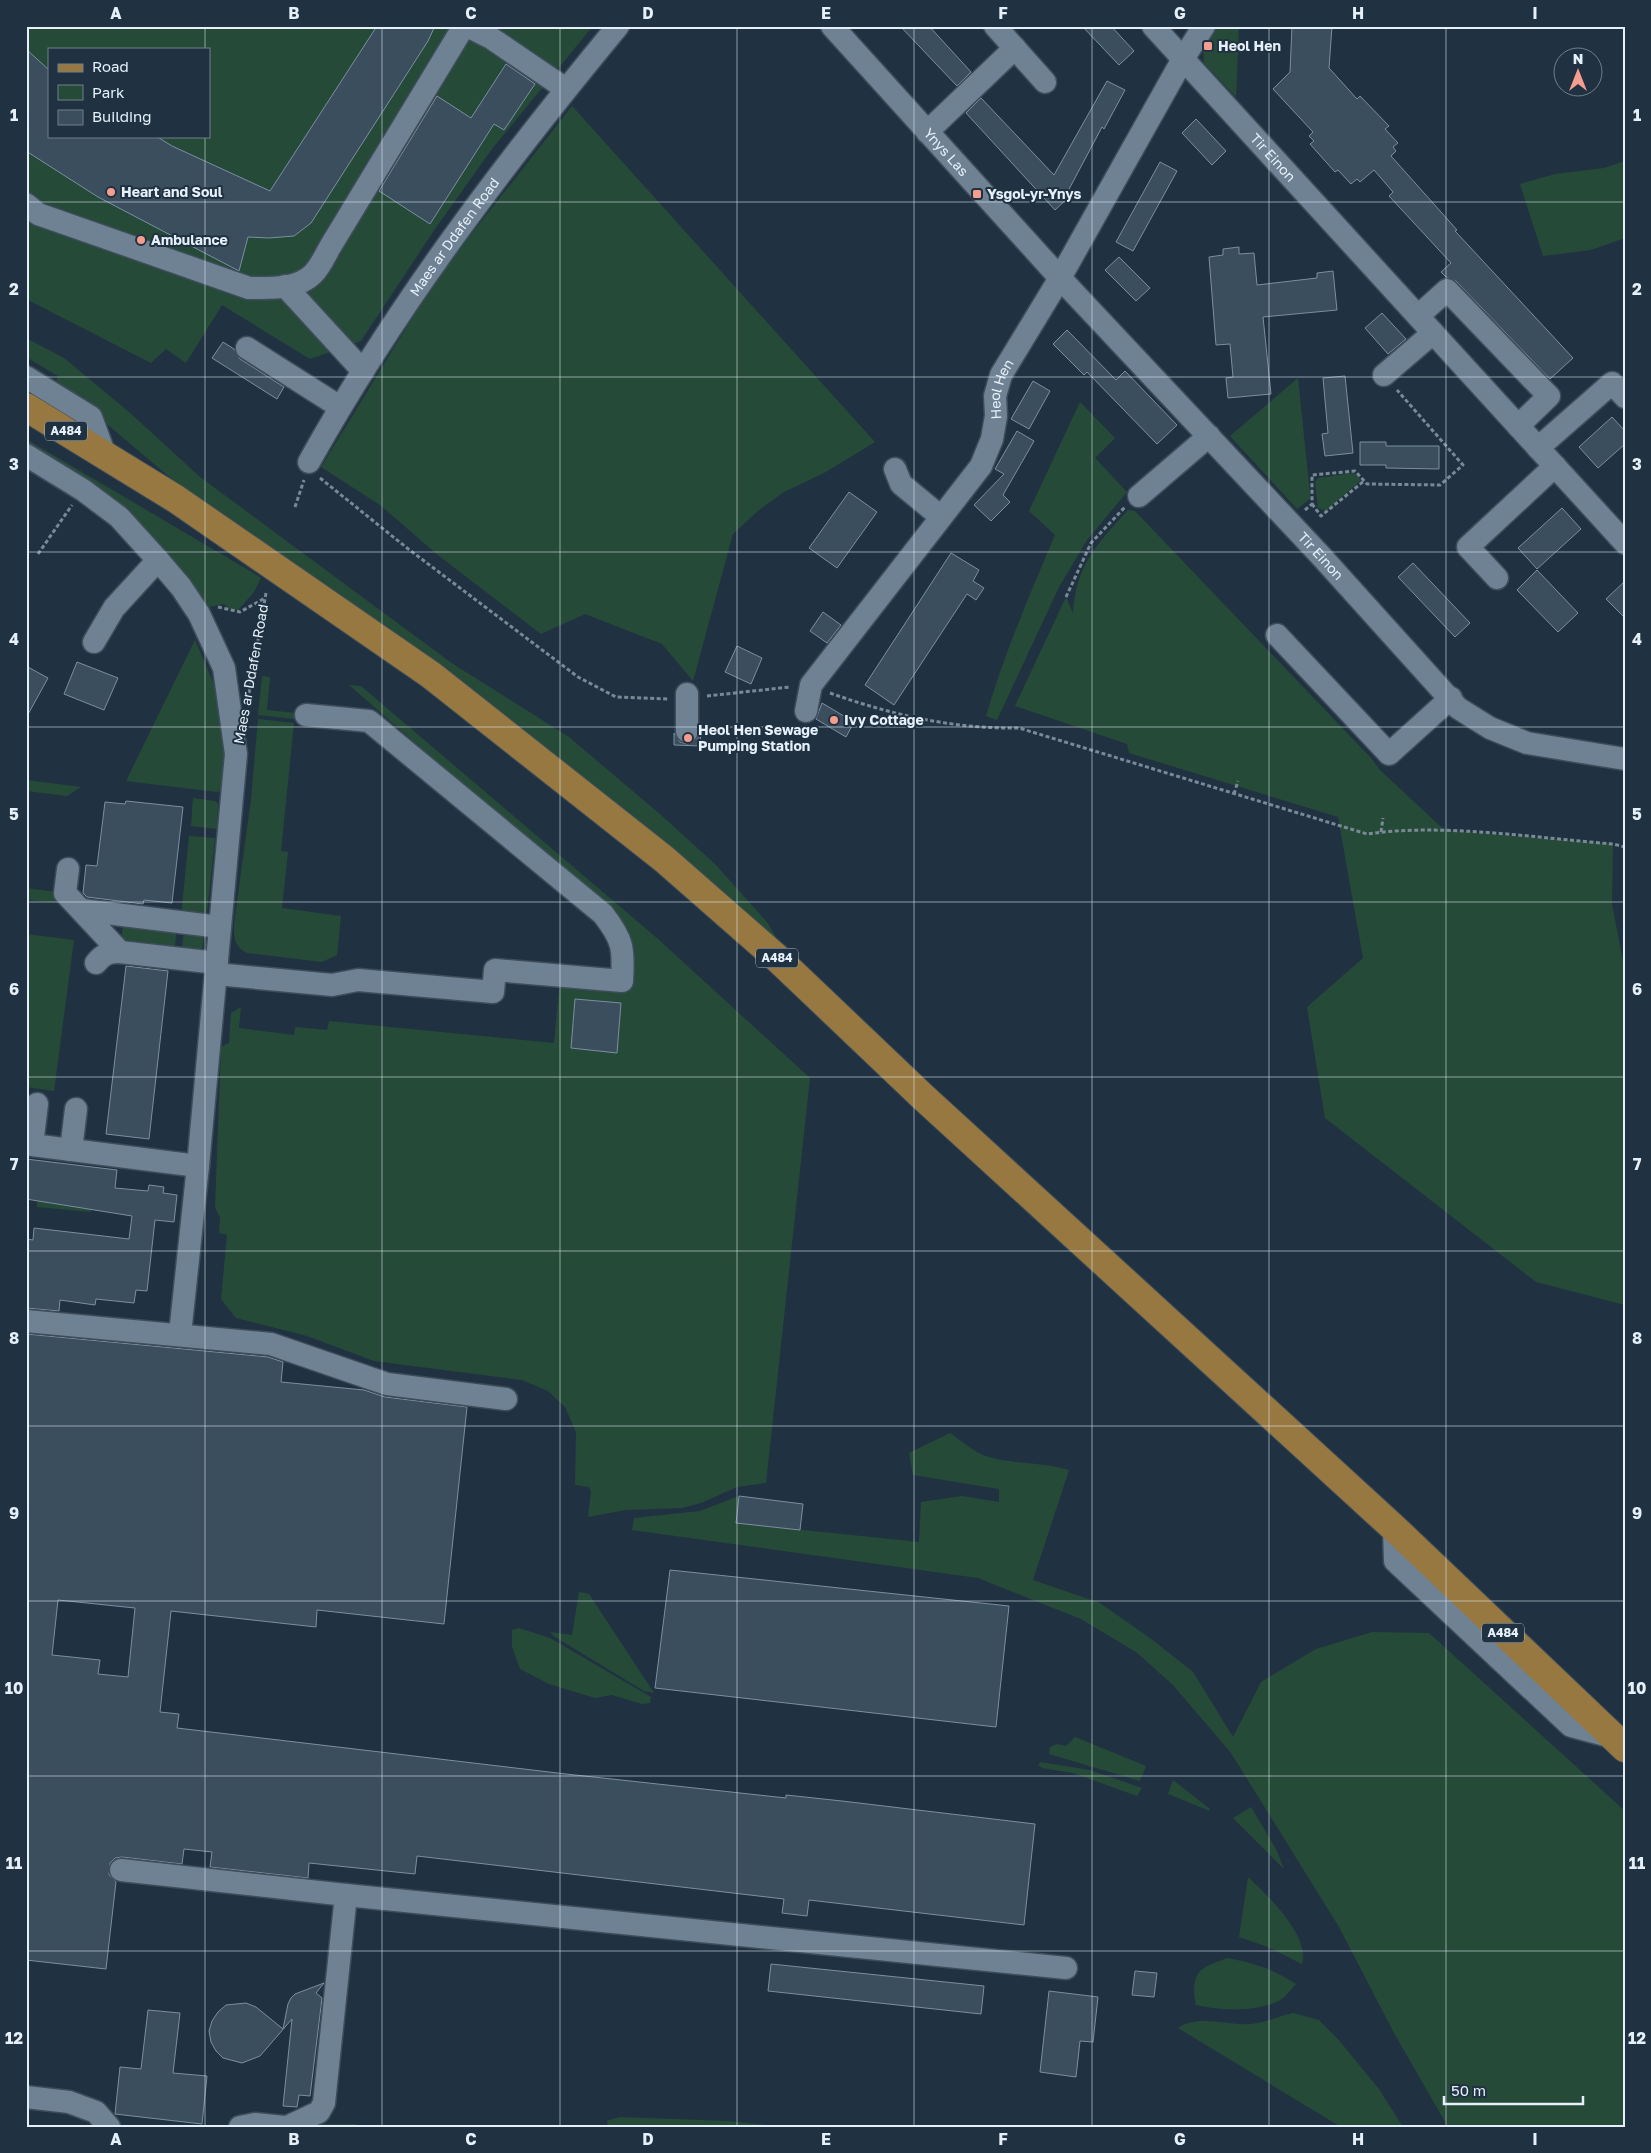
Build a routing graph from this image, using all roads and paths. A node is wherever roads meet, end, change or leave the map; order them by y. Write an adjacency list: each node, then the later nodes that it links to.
1 (466, 26): 10 (street); 14 (street)
2 (618, 26): 10 (street, Maes ar Ddafen Road)
3 (832, 26): 11 (street, Ynys Las)
4 (995, 26): 7 (street)
5 (1153, 26): 8 (street, Tir Einon)
6 (1204, 26): 8 (street, Heol Hen)
7 (1015, 48): 9 (street); 11 (street)
8 (1183, 59): 13 (street, Heol Hen); 15 (street, Tir Einon)
9 (1045, 82)
10 (566, 88): 18 (street, Maes ar Ddafen Road)
11 (927, 132): 13 (street, Ynys Las)
12 (26, 204): 14 (street)
13 (1060, 278): 25 (street, Tir Einon); 37 (street, Heol Hen)
14 (285, 286): 18 (street)
15 (1418, 316): 16 (street, Tir Einon); 24 (street)
16 (1433, 333): 19 (street); 24 (street, Tir Einon)
17 (247, 348): 23 (street)
18 (363, 371): 23 (street, Maes ar Ddafen Road)
19 (1384, 375): 32 (path)
20 (26, 377): 28 (street)
21 (1625, 397): 26 (street)
22 (26, 407): 28 (main road, A484)
23 (340, 407): 31 (street, Maes ar Ddafen Road)
24 (1518, 426): 26 (street, Tir Einon)
25 (1209, 436): 34 (street); 49 (street, Tir Einon)
26 (1538, 448): 29 (street, Tir Einon)
27 (26, 455): 33 (street)
28 (105, 455): 73 (main road, A484)
29 (1555, 466): 39 (street, Tir Einon); 42 (street)
30 (895, 470): 37 (street)
31 (310, 472): 36 (path); 48 (path)
32 (1364, 481): 35 (path); 35 (path)
33 (84, 490): 40 (path); 41 (street)
34 (1139, 496): 43 (path)
35 (1312, 504): 38 (path)
36 (295, 507)
37 (941, 516): 47 (street, Heol Hen)
38 (1310, 517)
39 (1625, 542)
40 (38, 554)
41 (158, 560): 44 (street); 46 (street)
42 (1497, 578)
43 (1066, 597)
44 (198, 614): 50 (path, Maes ar Ddafen Road); 62 (street)
45 (1277, 635): 49 (street)
46 (94, 642)
47 (810, 685): 48 (path); 51 (street); 56 (path)
48 (687, 696): 53 (street)
49 (1451, 698): 54 (street, Tir Einon)
50 (248, 701)
51 (806, 710)
52 (306, 715): 65 (street)
53 (687, 731)
54 (1625, 759)
55 (1238, 781): 56 (path)
56 (1234, 795): 58 (path)
57 (1383, 818): 58 (path)
58 (1381, 832): 59 (path)
59 (1625, 847)
60 (68, 869): 61 (street)
61 (82, 910): 62 (street); 63 (street)
62 (220, 926): 65 (street)
63 (120, 952): 64 (street); 65 (street)
64 (96, 963)
65 (217, 965): 69 (street)
66 (37, 1104): 68 (street)
67 (76, 1108): 68 (street)
68 (71, 1150): 69 (street)
69 (198, 1166): 71 (street)
70 (26, 1321): 71 (street)
71 (180, 1334): 72 (street)
72 (506, 1399)
73 (1619, 1743)
74 (121, 1870): 75 (street)
75 (346, 1895): 76 (street); 80 (street)
76 (1066, 1968)
77 (26, 2097): 78 (street)
78 (109, 2127)
79 (240, 2127): 80 (street)
80 (285, 2127)

